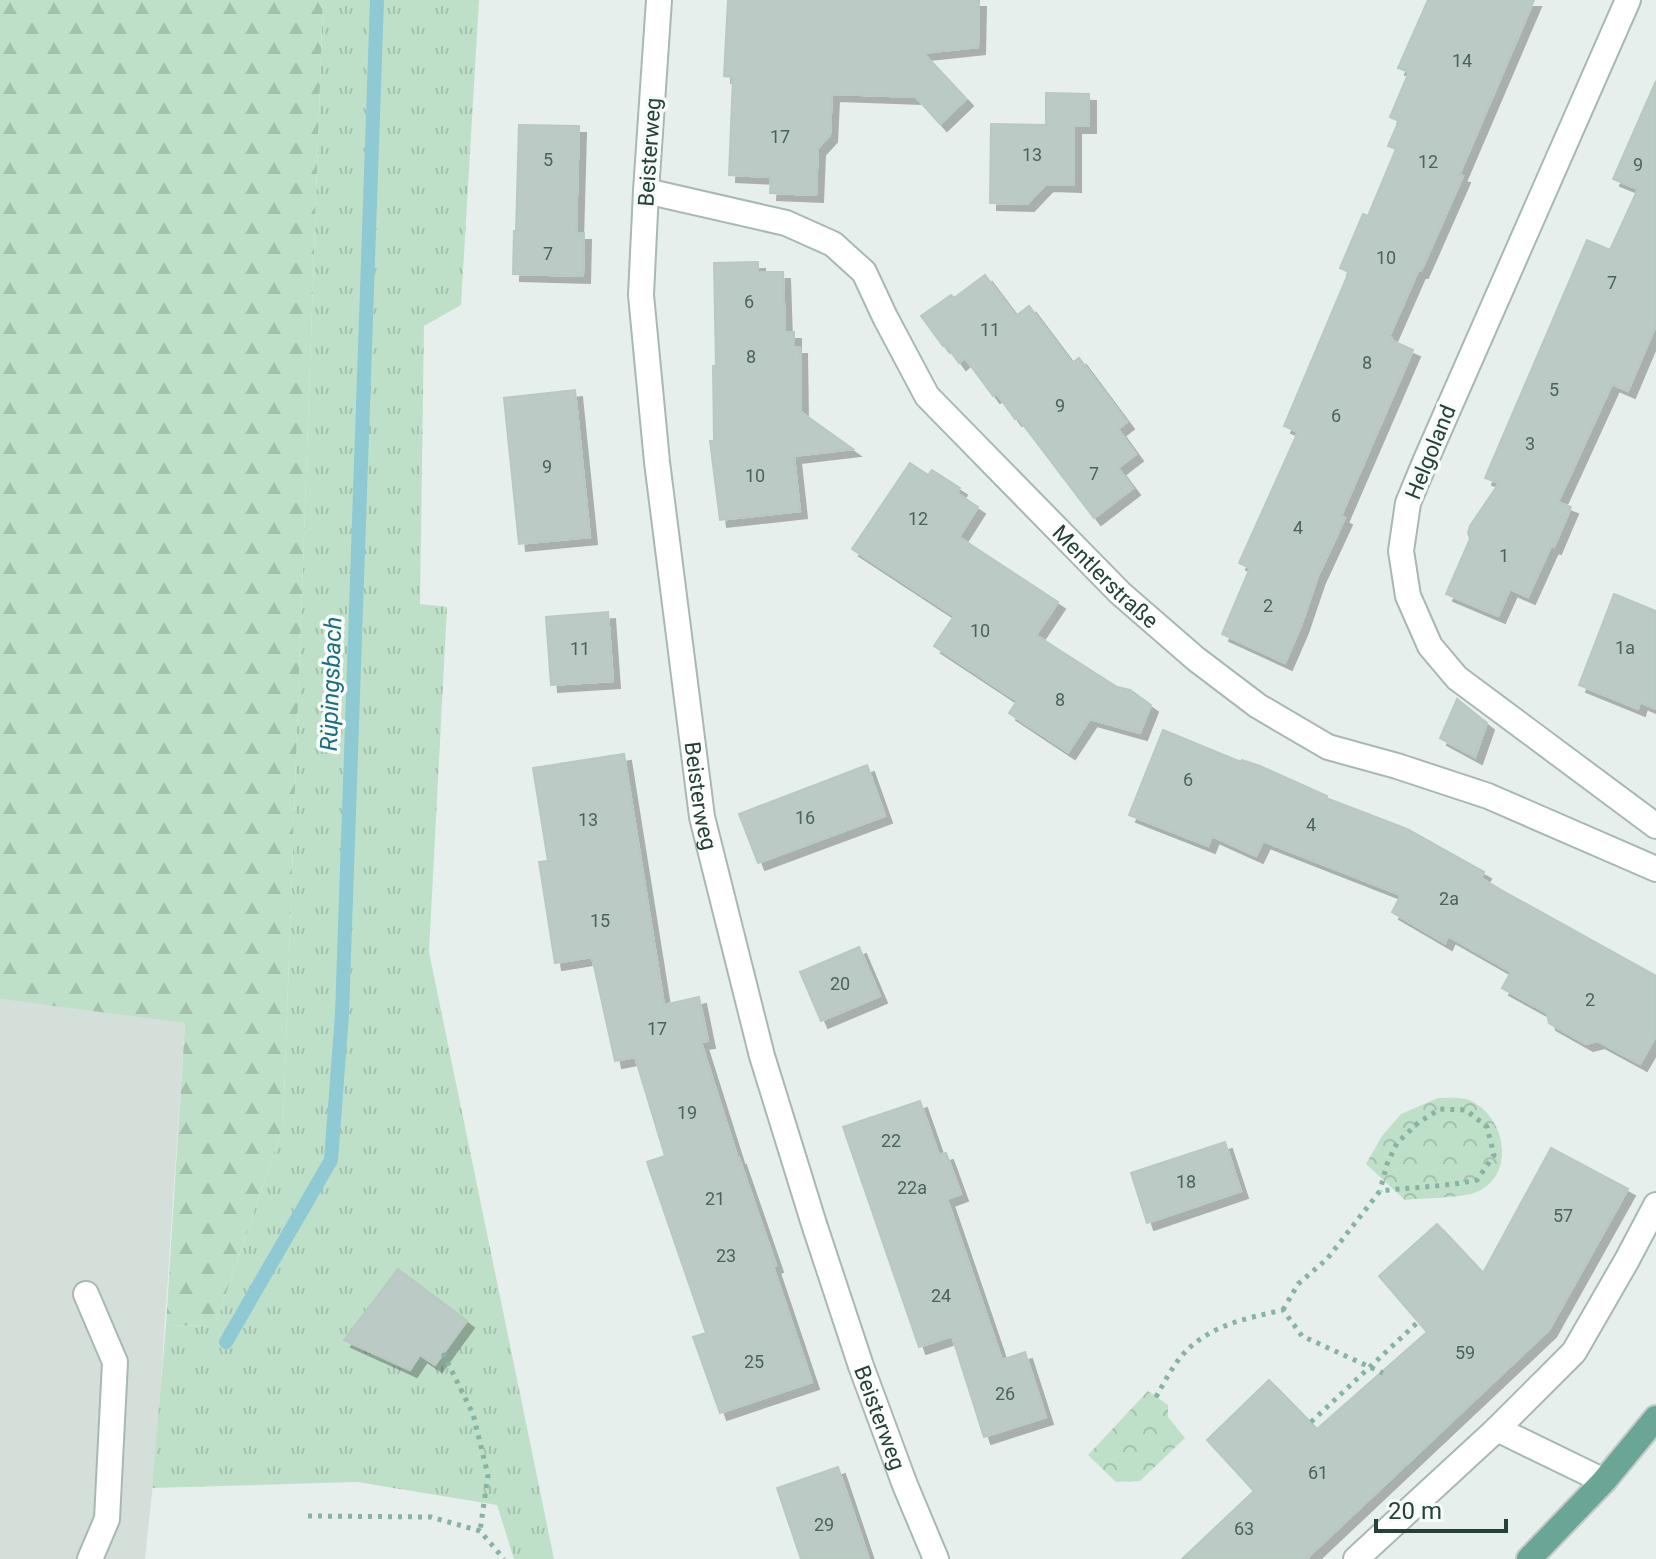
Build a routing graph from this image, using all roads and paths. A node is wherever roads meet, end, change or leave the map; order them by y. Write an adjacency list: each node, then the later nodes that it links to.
1 (659, 0): 3 (street, Beisterweg)
2 (1628, 0): 4 (street, Helgoland)
3 (646, 191): 5 (street, Mentlerstraße); 23 (street, Beisterweg)
4 (1656, 826)
5 (1656, 869)
6 (1380, 1191): 6 (path); 9 (path)
7 (1656, 1205): 17 (street)
8 (86, 1294): 21 (street)
9 (1283, 1310): 12 (path); 14 (path)
10 (1418, 1322): 12 (path)
11 (443, 1353): 20 (path)
12 (1370, 1366): 13 (path); 16 (path)
13 (1383, 1373)
14 (1156, 1397)
15 (1656, 1418): 18 (main road)
16 (1311, 1422)
17 (1497, 1429): 18 (street); 24 (street)
18 (1604, 1481): 25 (main road)
19 (308, 1516): 20 (path)
20 (480, 1531): 22 (path)
21 (90, 1559)
22 (504, 1559)
23 (936, 1559)
24 (1356, 1559)
25 (1529, 1559)

